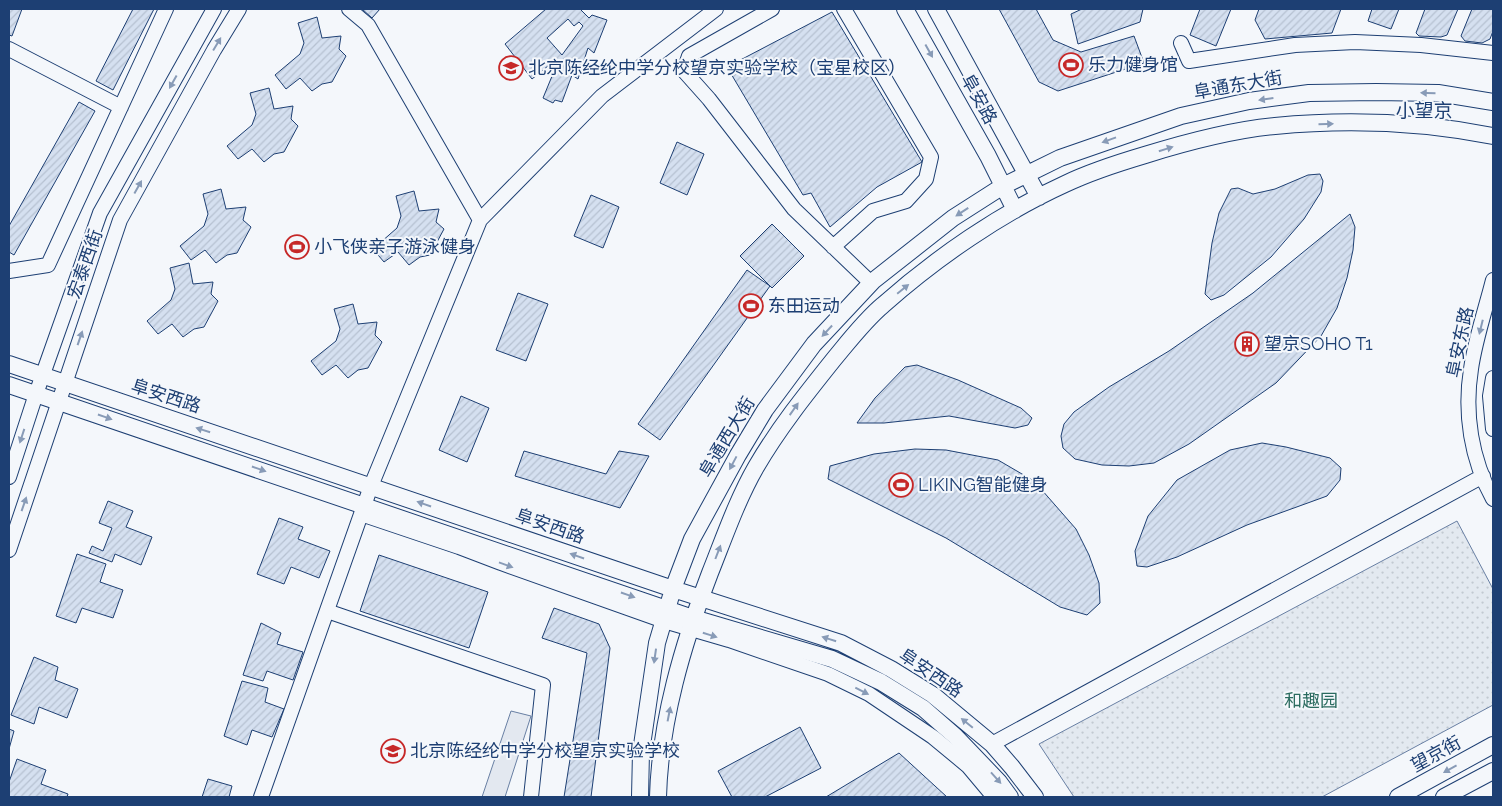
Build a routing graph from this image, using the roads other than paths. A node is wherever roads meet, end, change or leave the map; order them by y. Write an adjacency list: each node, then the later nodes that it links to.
1 (166, 9): 14 (street)
2 (214, 9): 28 (street, 宏泰西街, one-way to 28)
3 (239, 9): 31 (street, 宏泰西街, one-way to 3)
4 (349, 9): 22 (street)
5 (716, 9): 22 (street)
6 (772, 9): 23 (street)
7 (844, 9): 23 (street)
8 (905, 9): 16 (main road, 阜安路, one-way to 16)
9 (936, 9): 15 (main road, 阜安路)
10 (1181, 44): 12 (street)
11 (9, 49): 14 (street)
12 (1493, 53)
13 (1493, 102): 18 (main road, 阜通东大街, one-way to 18)
14 (121, 107): 24 (street)
15 (1001, 126): 16 (main road); 18 (main road, 阜安路)
16 (976, 136): 19 (main road, 阜安路)
17 (1493, 136): 20 (main road, one-way to 17)
18 (1026, 174): 19 (main road, 阜通东大街); 20 (main road, 阜安路)
19 (1003, 186): 21 (main road, 阜安路); 26 (main road, 阜通西大街, one-way to 26)
20 (1039, 198): 21 (main road)
21 (1015, 210): 42 (main road, one-way to 21)
22 (480, 220): 37 (street)
23 (833, 247): 26 (street)
24 (9, 271)
25 (1493, 280): 35 (street, 阜安东路, one-way to 35)
26 (871, 283): 41 (main road, 阜通西大街, one-way to 41)
27 (9, 364): 28 (main road, 阜安西路)
28 (42, 376): 31 (main road, 阜安西路); 32 (street, 宏泰西街)
29 (1493, 378): 34 (street)
30 (9, 384): 32 (main road, 阜安西路)
31 (65, 384): 33 (street, 宏泰西街); 37 (main road, 阜安西路, one-way to 31)
32 (36, 394): 33 (main road, 阜安西路); 36 (street, 宏泰西街, one-way to 36)
33 (59, 401): 39 (main road, 阜安西路, one-way to 39); 40 (street, 宏泰西街, one-way to 33)
34 (1493, 429)
35 (1483, 476): 38 (street, 阜安东路); 46 (street)
36 (9, 477)
37 (371, 486): 39 (street); 41 (main road, 阜安西路, one-way to 37)
38 (1493, 498)
39 (363, 509): 43 (street); 44 (main road, 阜安西路, one-way to 44)
40 (9, 550)
41 (673, 589): 42 (main road, 阜安西路); 44 (main road, 阜通西大街)
42 (701, 598): 45 (main road); 46 (main road, 阜安西路, one-way to 42)
43 (327, 611): 49 (street); 50 (street)
44 (666, 615): 45 (main road, 阜安西路); 51 (main road, 阜通西大街, one-way to 51)
45 (692, 623): 52 (main road, one-way to 45); 53 (street, one-way to 53); 54 (main road, 阜安西路, one-way to 54)
46 (992, 744): 55 (main road, 阜安西路)
47 (1493, 745): 56 (main road, 望京街, one-way to 56)
48 (1493, 771): 57 (main road)
49 (261, 797)
50 (531, 797)
51 (640, 797)
52 (658, 797)
53 (994, 797)
54 (1010, 797)
55 (1035, 797)
56 (1398, 797)
57 (1444, 797)

